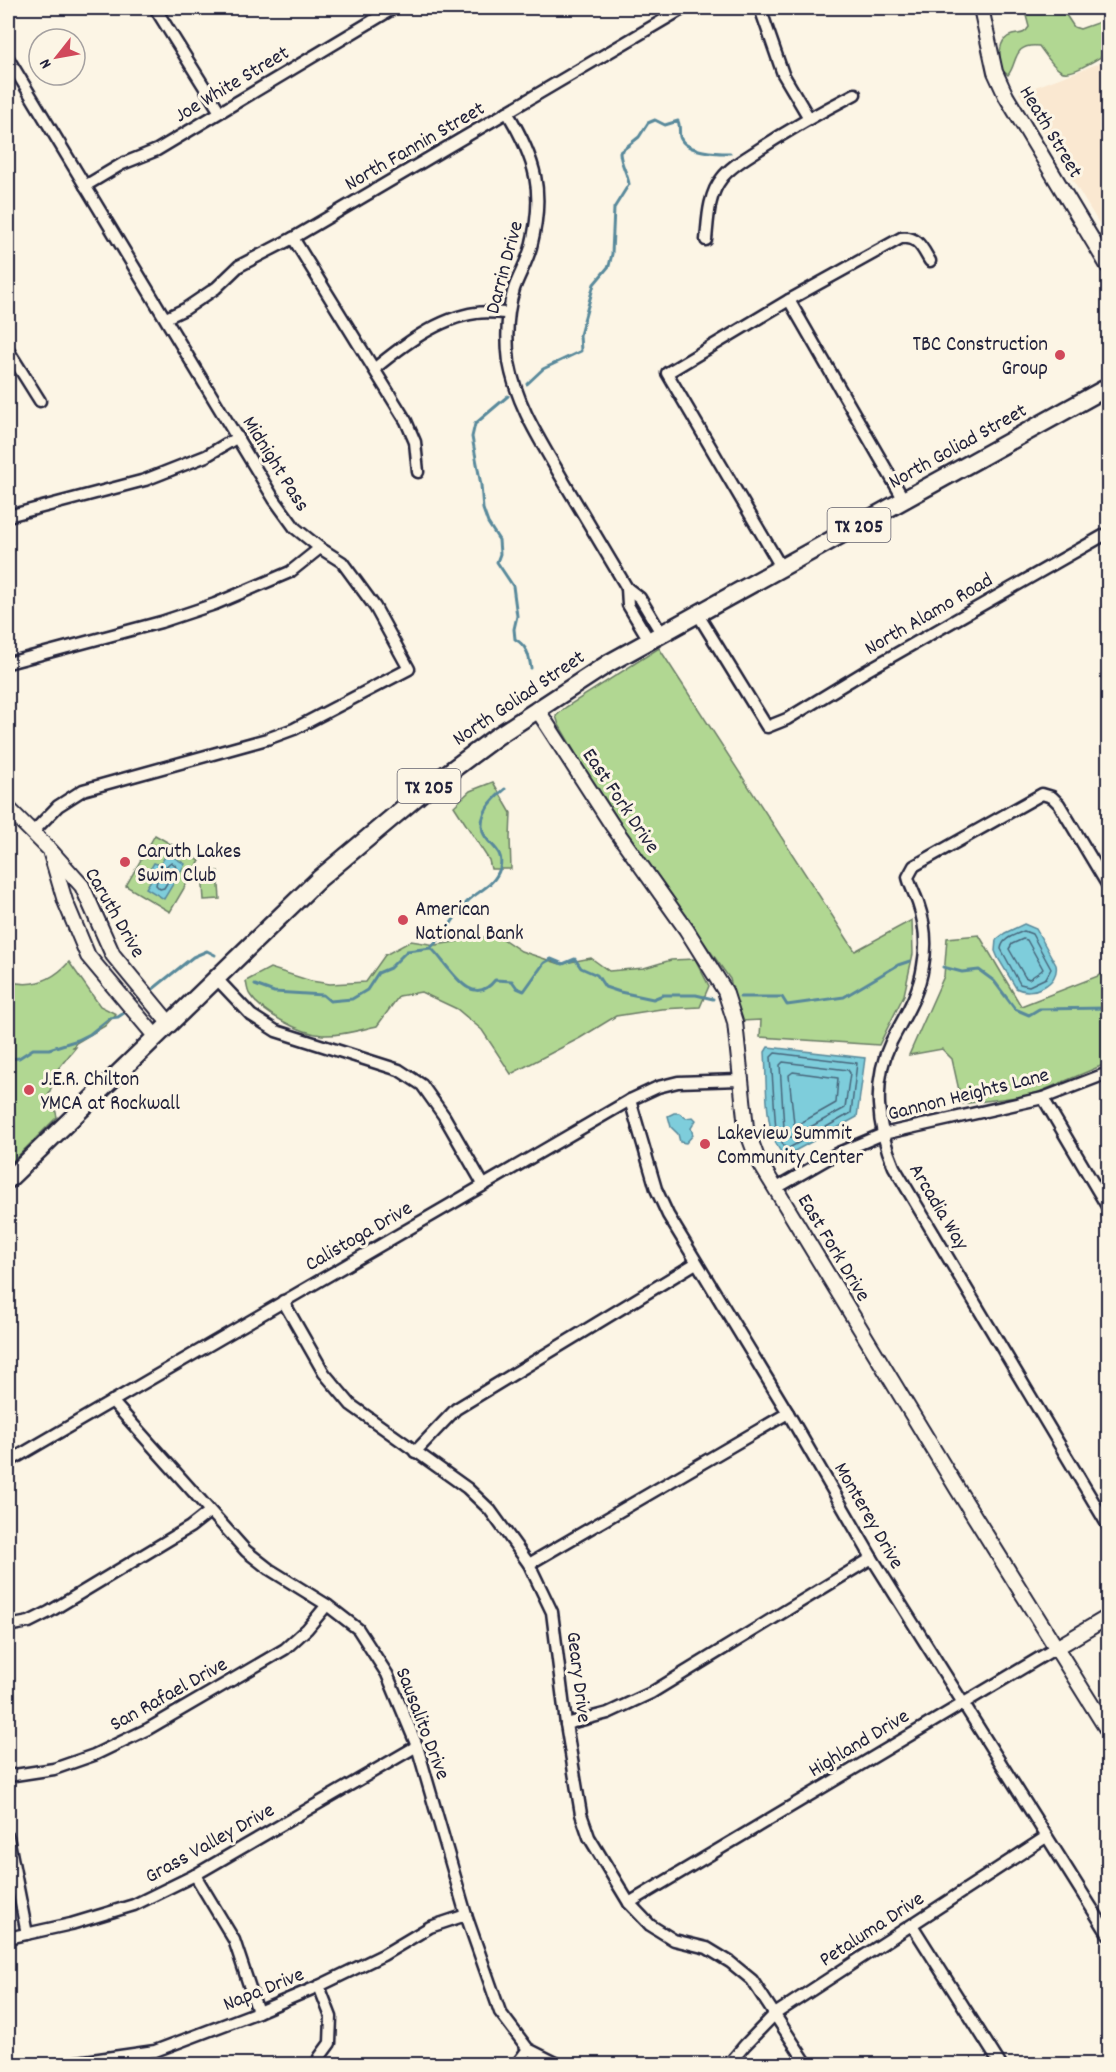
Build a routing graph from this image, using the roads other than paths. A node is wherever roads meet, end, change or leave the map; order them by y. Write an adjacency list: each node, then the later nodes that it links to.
1 (154, 8): 8 (street)
2 (394, 8): 8 (street, Joe White Street)
3 (684, 8): 9 (street, North Fannin Street)
4 (760, 8): 10 (street)
5 (981, 8): 15 (street, Heath Street)
6 (8, 58): 11 (street, Midnight Pass)
7 (855, 94): 10 (street)
8 (220, 112): 11 (street, Joe White Street)
9 (507, 112): 12 (street, North Fannin Street); 17 (street, Darrin Drive)
10 (809, 118): 13 (street)
11 (85, 186): 18 (street, Midnight Pass)
12 (292, 238): 18 (street, North Fannin Street); 20 (street)
13 (706, 240)
14 (930, 261): 16 (street)
15 (1108, 266)
16 (789, 300): 25 (street); 29 (street)
17 (508, 313): 20 (street); 31 (street, Darrin Drive)
18 (166, 318): 23 (street, Midnight Pass)
19 (8, 350): 22 (street)
20 (374, 369): 24 (street)
21 (1108, 387): 25 (main road, North Goliad Street / TX 205)
22 (40, 401)
23 (237, 437): 26 (street); 28 (street, Midnight Pass)
24 (418, 472)
25 (904, 500): 29 (main road, North Goliad Street / TX 205)
26 (8, 516)
27 (1108, 533): 30 (street, North Alamo Road)
28 (320, 548): 32 (street); 35 (street, Midnight Pass)
29 (781, 567): 30 (main road, North Goliad Street / TX 205)
30 (697, 612): 31 (main road, North Goliad Street / TX 205)
31 (655, 637): 33 (main road, North Goliad Street / TX 205)
32 (8, 663)
33 (537, 709): 38 (main road, North Goliad Street / TX 205); 42 (street, East Fork Drive)
34 (8, 808): 35 (street, Caruth Drive)
35 (33, 832): 36 (street, Caruth Drive)
36 (49, 849): 39 (street, Caruth Drive); 40 (street, Caruth Drive)
37 (1108, 886): 45 (street, Arcadia Way)
38 (216, 978): 39 (main road, North Goliad Street / TX 205); 47 (street)
39 (169, 1023): 40 (main road, North Goliad Street / TX 205)
40 (155, 1036): 46 (main road, North Goliad Street / TX 205)
41 (1108, 1073): 43 (street, Gannon Heights Lane)
42 (740, 1080): 44 (street, Calistoga Drive); 48 (street, East Fork Drive)
43 (1043, 1098): 45 (street, Gannon Heights Lane); 49 (street)
44 (630, 1100): 47 (street, Calistoga Drive); 50 (street, Monterey Drive)
45 (883, 1134): 48 (street, Gannon Heights Lane); 57 (street, Arcadia Way)
46 (8, 1180)
47 (483, 1184): 51 (street, Calistoga Drive)
48 (776, 1189): 63 (street, East Fork Drive)
49 (1108, 1208)
50 (696, 1263): 53 (street, Monterey Drive); 54 (street)
51 (283, 1301): 52 (street, Calistoga Drive); 54 (street, Geary Drive)
52 (112, 1401): 55 (street, Calistoga Drive); 56 (street, Sausalito Drive)
53 (788, 1413): 58 (street, Monterey Drive); 59 (street)
54 (415, 1452): 59 (street, Geary Drive)
55 (8, 1462)
56 (209, 1512): 60 (street, Sausalito Drive); 62 (street)
57 (1108, 1526)
58 (872, 1558): 64 (street, Monterey Drive); 65 (street)
59 (529, 1564): 65 (street, Geary Drive)
60 (327, 1605): 67 (street, Sausalito Drive); 68 (street, San Rafael Drive)
61 (1108, 1617): 63 (street, Highland Drive)
62 (8, 1626)
63 (1056, 1648): 64 (street, Highland Drive); 66 (street, East Fork Drive)
64 (963, 1704): 70 (street, Monterey Drive); 72 (street, Highland Drive)
65 (566, 1724): 72 (street, Geary Drive)
66 (1108, 1731)
67 (417, 1746): 71 (street, Grass Valley Drive); 73 (street, Sausalito Drive)
68 (8, 1776)
69 (8, 1837): 75 (street)
70 (1046, 1837): 74 (street, Petaluma Drive); 76 (street, Monterey Drive)
71 (195, 1875): 75 (street, Grass Valley Drive); 79 (street)
72 (629, 1903): 80 (street, Geary Drive)
73 (466, 1915): 78 (street, Napa Drive); 81 (street, Sausalito Drive)
74 (912, 1925): 80 (street, Petaluma Drive); 88 (street)
75 (27, 1934): 77 (street, Grass Valley Drive)
76 (1108, 1934)
77 (8, 1938)
78 (319, 1986): 79 (street, Napa Drive); 82 (street)
79 (258, 2012): 83 (street, Napa Drive)
80 (775, 2014): 86 (street, Petaluma Drive); 87 (street, Geary Drive)
81 (528, 2049): 84 (street); 85 (street, Sausalito Drive)
82 (319, 2058)
83 (65, 2064)
84 (517, 2064)
85 (558, 2064)
86 (729, 2064)
87 (807, 2064)
88 (1000, 2064)

